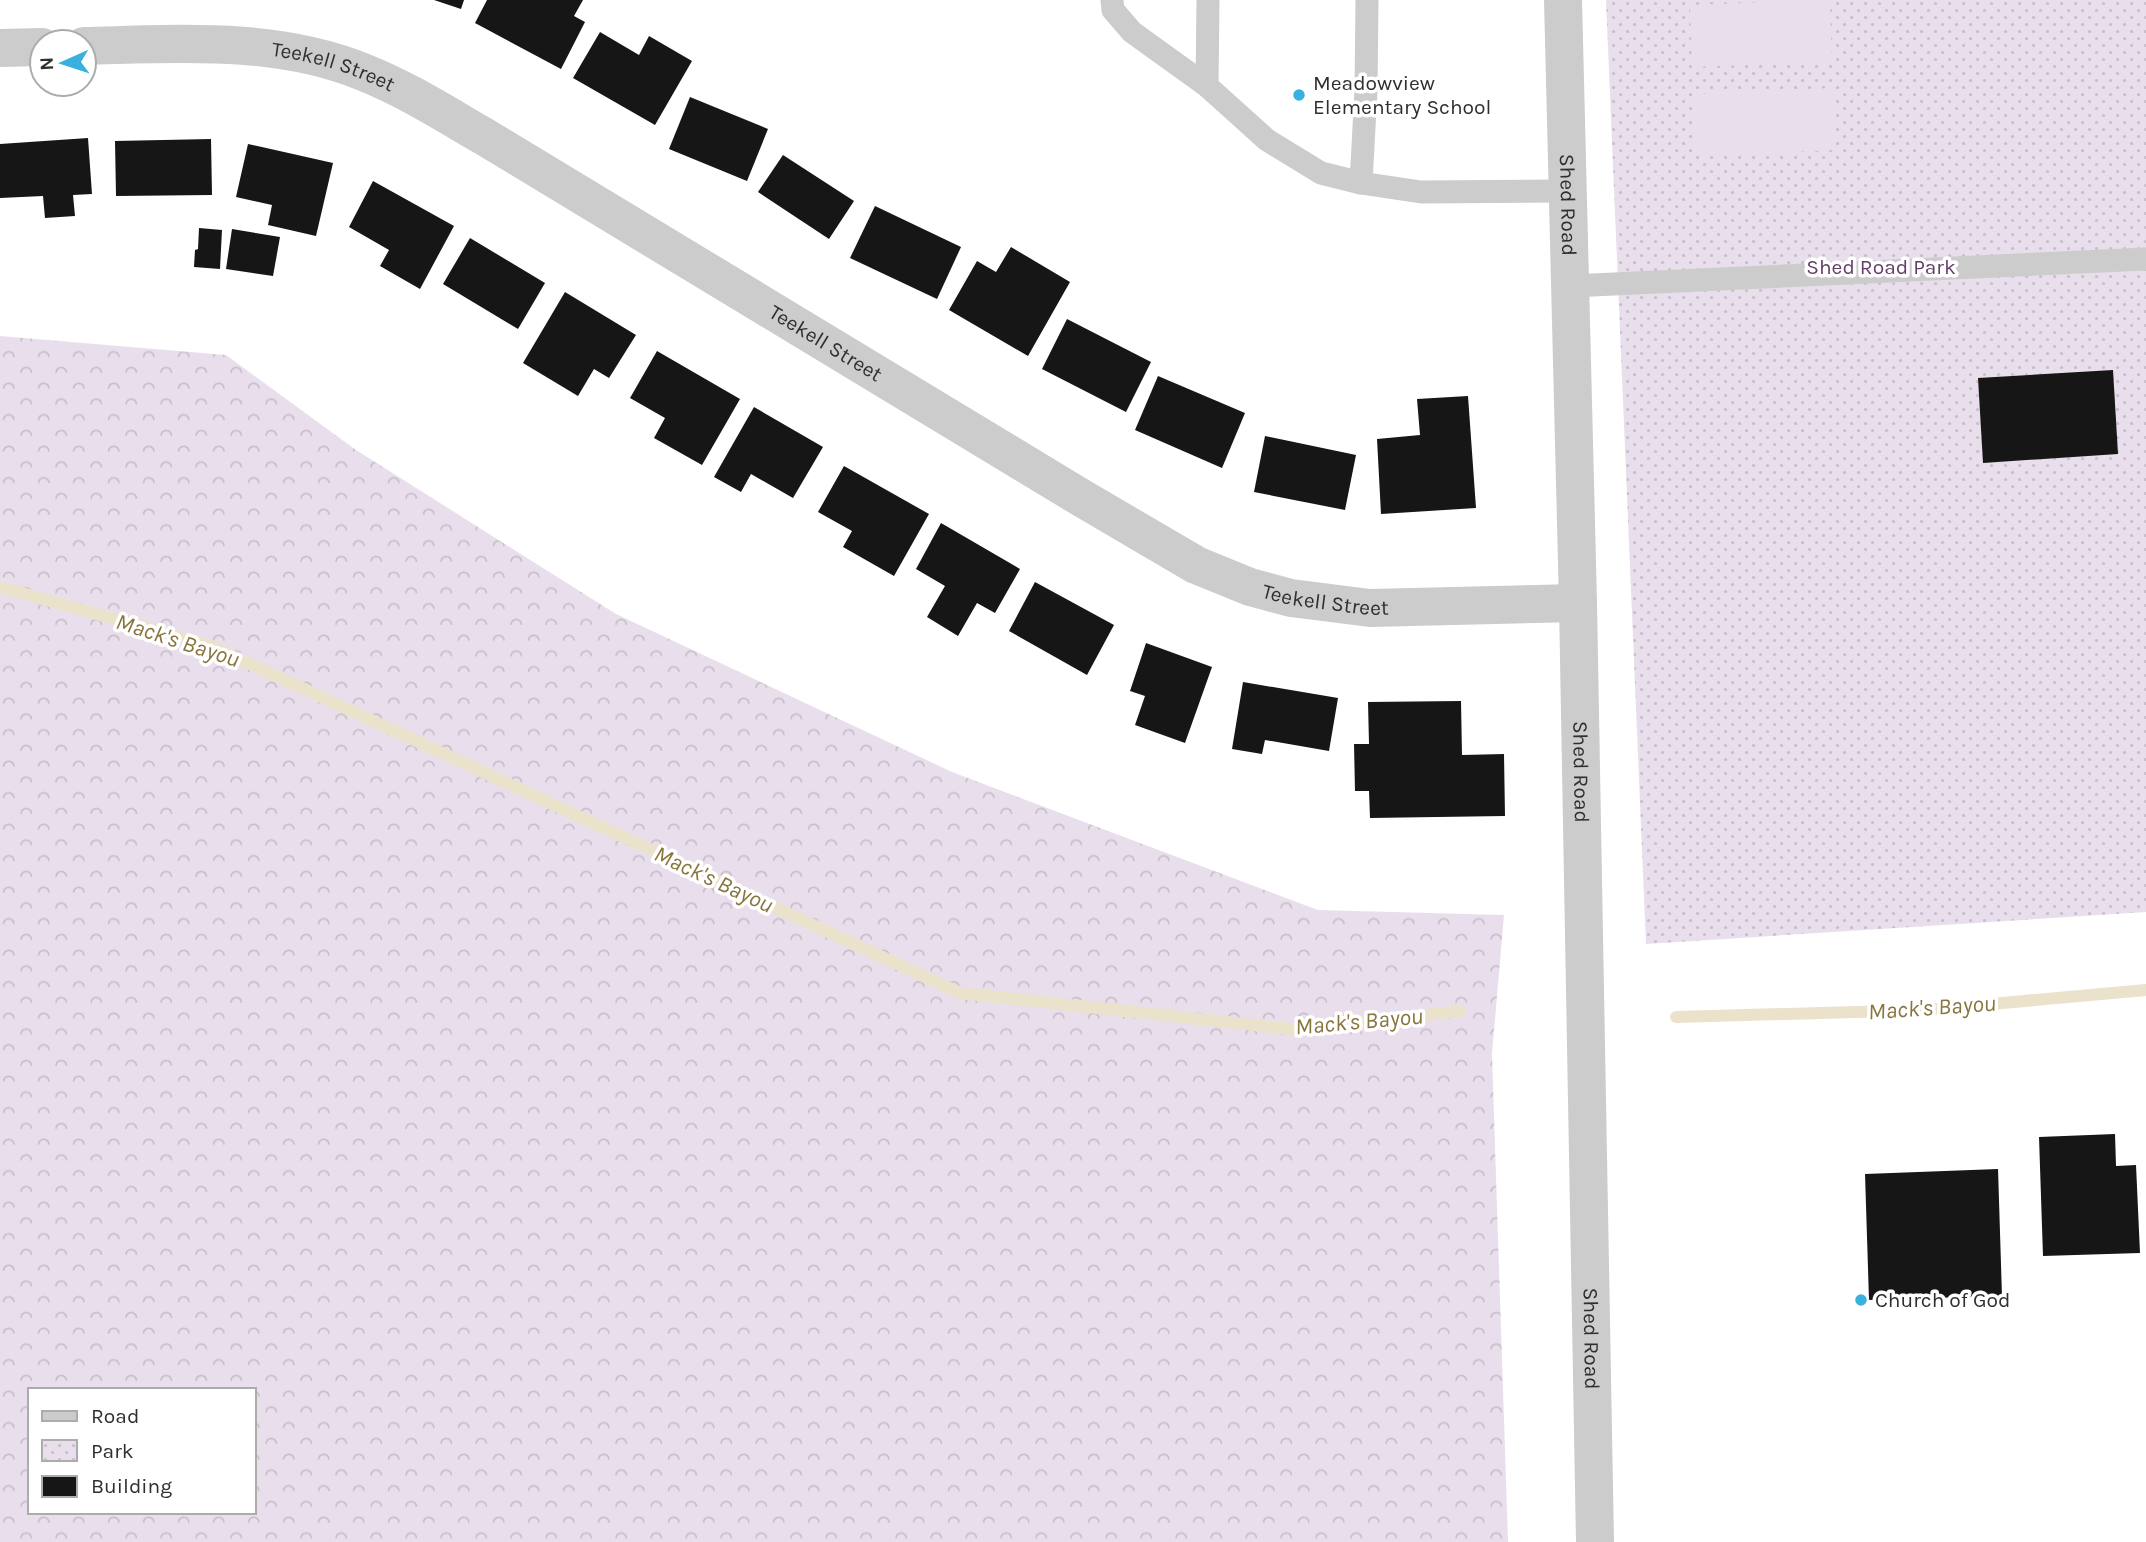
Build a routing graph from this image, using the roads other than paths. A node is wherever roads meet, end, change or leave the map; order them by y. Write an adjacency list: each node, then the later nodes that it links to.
1 (1112, 0): 8 (lane)
2 (1208, 0): 8 (lane)
3 (1367, 0): 9 (lane)
4 (1563, 0): 10 (street, Shed Road)
5 (98, 46): 13 (street, Teekell Street)
6 (28, 47): 7 (street)
7 (0, 48)
8 (1206, 86): 9 (lane)
9 (1361, 183): 10 (lane)
10 (1567, 191): 12 (street, Shed Road)
11 (2146, 259): 12 (lane)
12 (1571, 286): 13 (street, Shed Road)
13 (1578, 603): 14 (street, Shed Road)
14 (1595, 1542)

